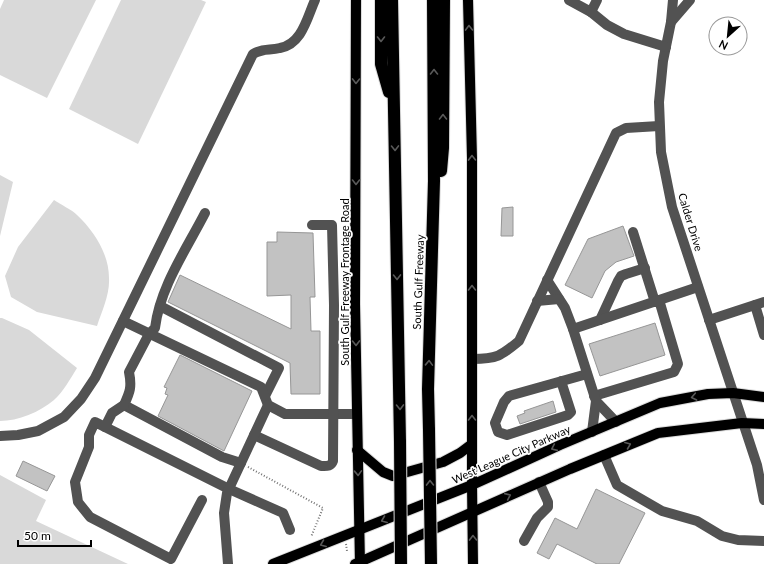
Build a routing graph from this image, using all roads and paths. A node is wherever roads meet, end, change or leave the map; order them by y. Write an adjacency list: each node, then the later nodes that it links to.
1 (315, 0): 31 (street)
2 (356, 0): 45 (main road, South Gulf Freeway Frontage Road, one-way to 45)
3 (381, 0): 15 (highway, one-way to 15)
4 (392, 0): 15 (highway, South Gulf Freeway)
5 (433, 0): 20 (highway, South Gulf Freeway, one-way to 5)
6 (444, 0): 20 (highway, one-way to 6)
7 (468, 0): 36 (main road, one-way to 7)
8 (569, 0): 12 (street)
9 (597, 0): 12 (street)
10 (674, 0): 13 (street, Calder Drive)
11 (690, 0): 13 (street, Calder Drive)
12 (591, 12): 14 (street)
13 (671, 22): 14 (street, Calder Drive)
14 (666, 47): 16 (street, Calder Drive)
15 (394, 108): 71 (highway, South Gulf Freeway, one-way to 71, bridge)
16 (659, 126): 22 (street); 23 (street, Calder Drive)
17 (206, 214): 28 (street)
18 (312, 225): 44 (street)
19 (633, 232): 21 (street)
20 (432, 239): 72 (highway, South Gulf Freeway, one-way to 20, bridge)
21 (645, 268): 26 (street); 29 (street)
22 (547, 280): 24 (street); 25 (street)
23 (698, 287): 26 (street); 30 (street, Calder Drive)
24 (559, 299): 25 (street); 33 (street)
25 (537, 301): 36 (street)
26 (657, 301): 29 (street); 41 (street)
27 (760, 303): 30 (street); 32 (street)
28 (160, 306): 34 (street); 42 (street)
29 (600, 320): 33 (street)
30 (709, 320): 39 (street, Calder Drive)
31 (123, 321): 34 (street); 52 (street)
32 (762, 321): 35 (street)
33 (573, 329): 37 (street)
34 (149, 334): 42 (street); 43 (street)
35 (764, 335)
36 (472, 359): 53 (main road, one-way to 36)
37 (587, 374): 38 (street); 41 (street)
38 (561, 381): 38 (street)
39 (733, 393): 40 (main road, West League City Parkway); 46 (main road, West League City Parkway, one-way to 46); 47 (street, Calder Drive)
40 (764, 397)
41 (595, 399): 46 (street); 50 (street)
42 (266, 401): 44 (street); 51 (street)
43 (124, 405): 49 (street); 56 (street)
44 (333, 414): 45 (street); 51 (street)
45 (356, 414): 54 (main road, South Gulf Freeway Frontage Road)
46 (616, 422): 50 (main road, West League City Parkway)
47 (742, 423): 48 (main road); 55 (main road, one-way to 47); 61 (street, Calder Drive)
48 (764, 424)
49 (105, 428): 59 (street); 60 (street)
50 (592, 432): 58 (main road, West League City Parkway, one-way to 58)
51 (254, 435): 56 (street)
52 (0, 436)
53 (472, 444): 54 (main road); 58 (main road)
54 (357, 450): 64 (main road, South Gulf Freeway Frontage Road, one-way to 64)
55 (604, 455): 57 (main road); 67 (street)
56 (241, 463): 59 (street); 65 (path)
57 (539, 482): 62 (main road, one-way to 57); 66 (street)
58 (472, 485): 62 (main road); 64 (main road, West League City Parkway, one-way to 64)
59 (229, 489): 63 (street); 69 (street)
60 (202, 500)
61 (764, 500)
62 (472, 512): 68 (main road); 73 (main road, one-way to 62)
63 (290, 530)
64 (359, 530): 68 (main road, South Gulf Freeway Frontage Road); 70 (main road, West League City Parkway, one-way to 70)
65 (311, 538)
66 (524, 541)
67 (764, 541)
68 (358, 563)
69 (228, 564)
70 (273, 564)
71 (401, 564)
72 (431, 564)
73 (473, 564)

